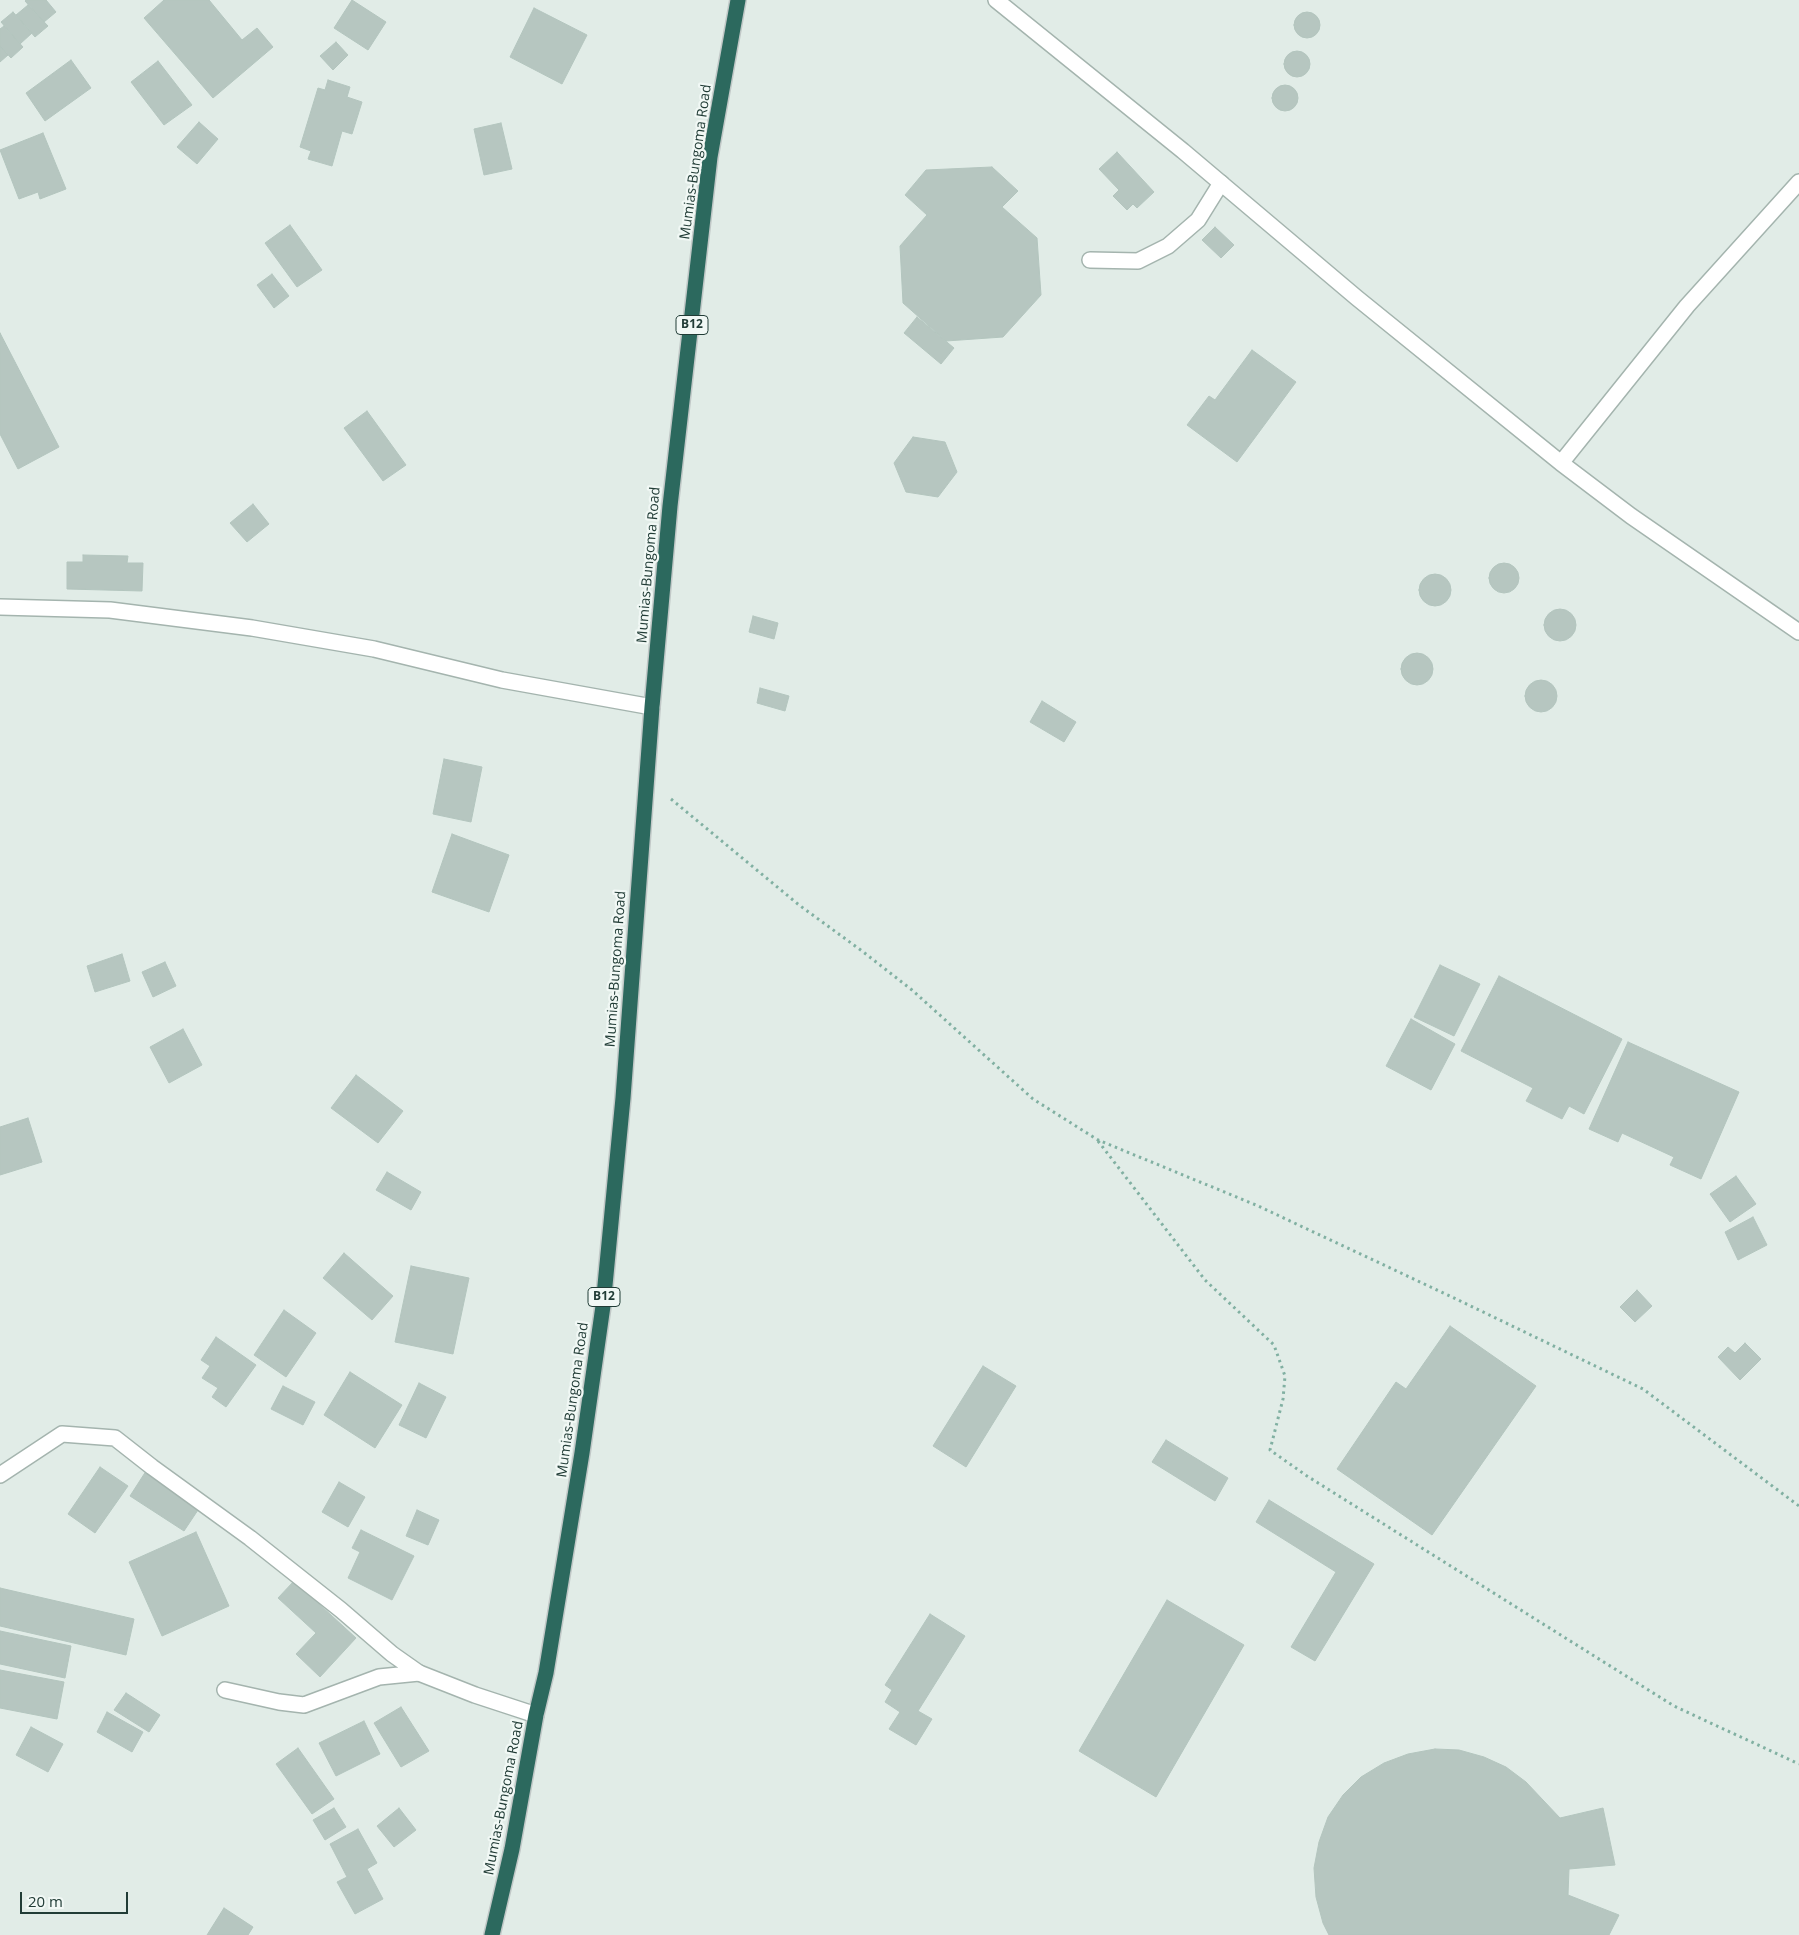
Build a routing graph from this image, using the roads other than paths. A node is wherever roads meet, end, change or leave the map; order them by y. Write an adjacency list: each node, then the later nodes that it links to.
1 (738, 0): 9 (highway, Mumias-Bungoma Road / B12)
2 (996, 0): 4 (street)
3 (1799, 182): 6 (street)
4 (1221, 183): 5 (street); 6 (street)
5 (1090, 260)
6 (1560, 463): 8 (street)
7 (0, 607): 9 (street)
8 (1799, 632)
9 (652, 706): 13 (highway, Mumias-Bungoma Road / B12)
10 (0, 1475): 11 (street)
11 (419, 1673): 12 (street); 13 (street)
12 (225, 1690)
13 (536, 1715): 14 (highway, Mumias-Bungoma Road / B12)
14 (492, 1935)

